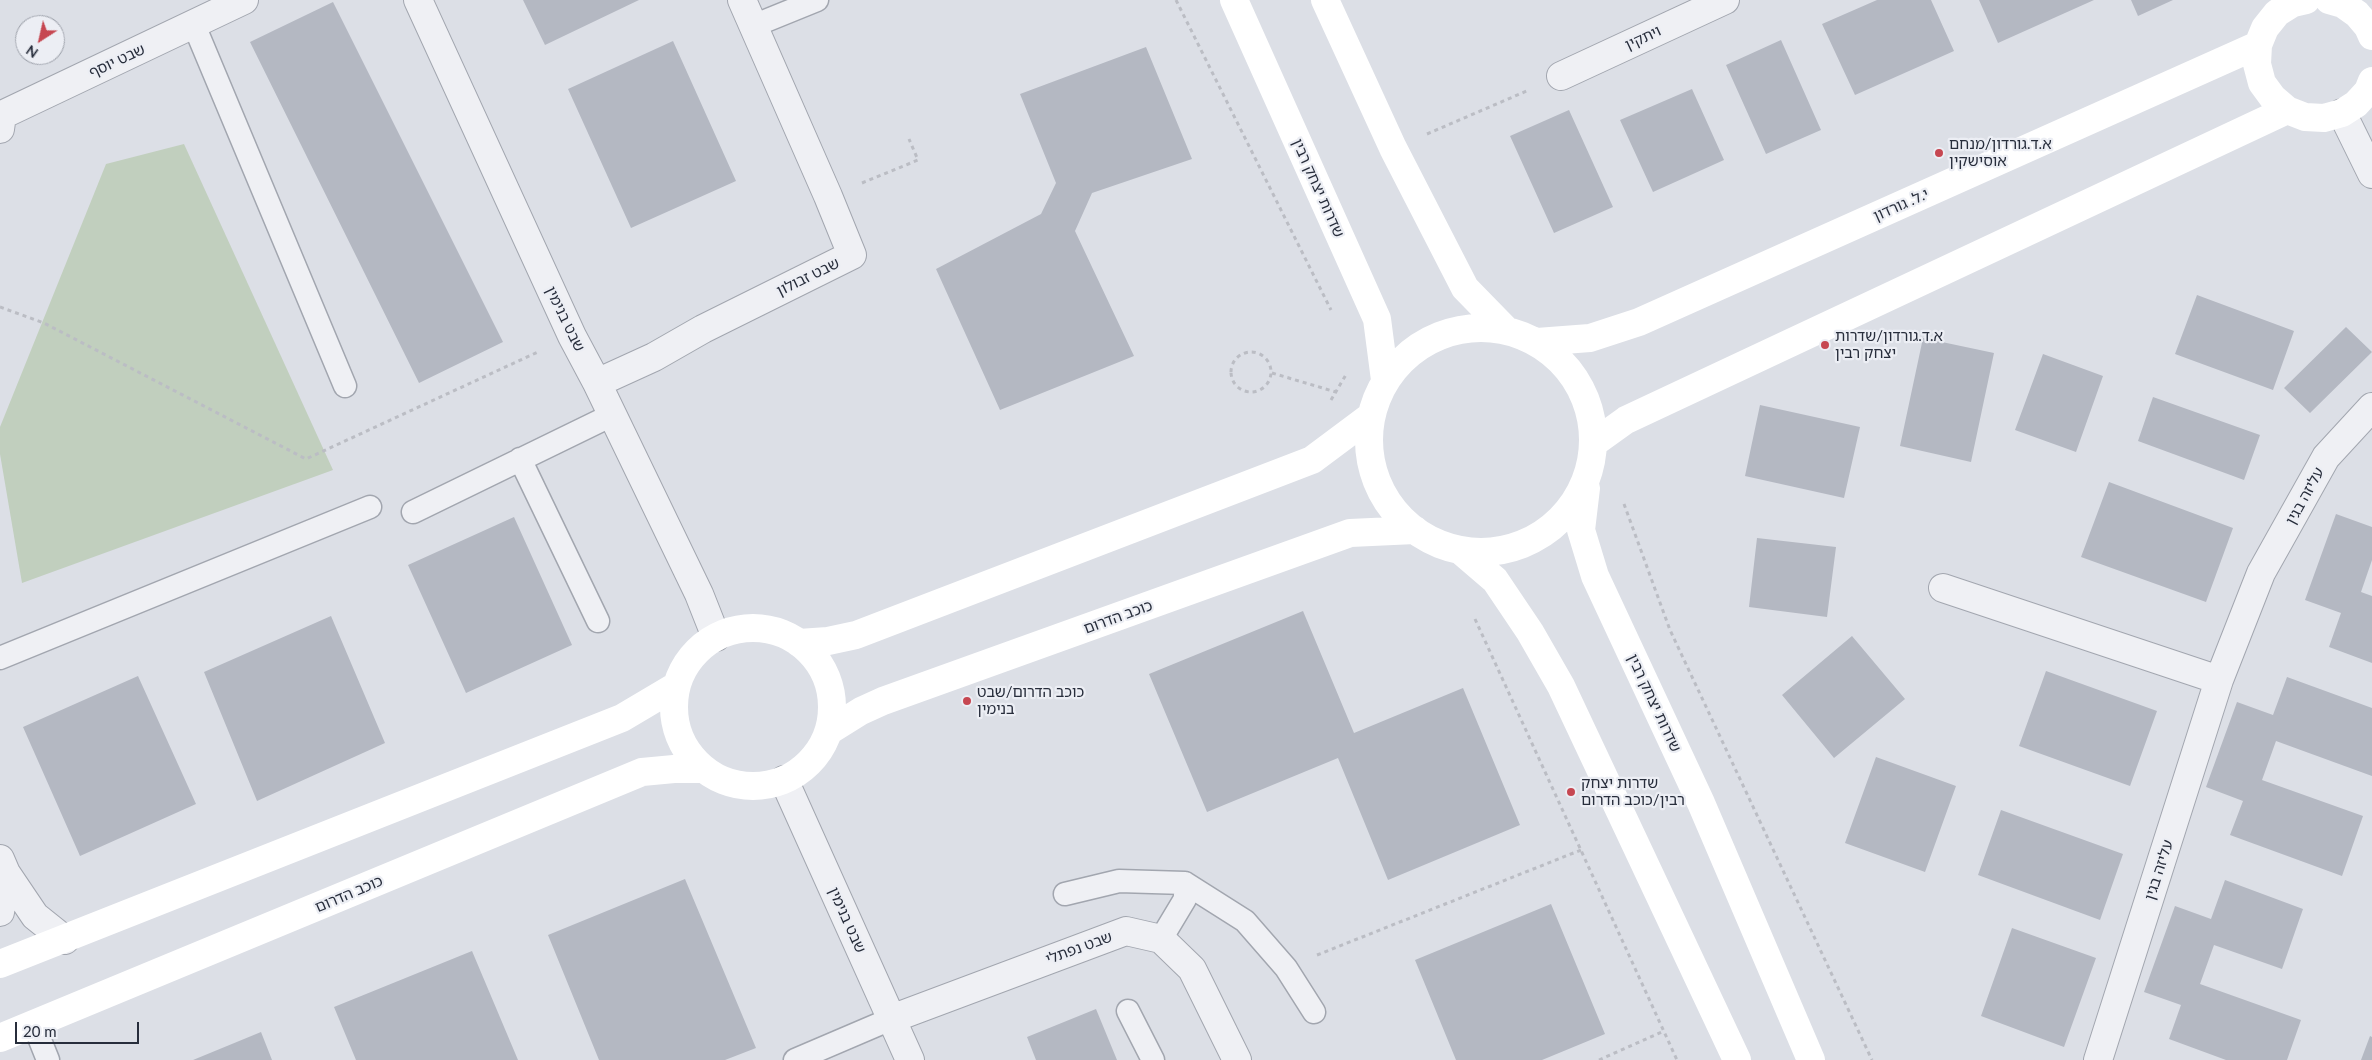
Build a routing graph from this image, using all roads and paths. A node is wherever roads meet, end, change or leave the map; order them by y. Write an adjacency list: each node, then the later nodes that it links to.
1 (244, 0): 11 (street, שבט יוסף)
2 (418, 0): 27 (street, שבט בנימין)
3 (742, 0): 12 (street, שבט זבולון)
4 (817, 0): 12 (lane)
5 (1176, 0): 25 (path)
6 (1234, 0): 30 (street, שדרות יצחק רבין)
7 (1325, 0): 26 (street)
8 (1725, 0): 15 (street, ויתקין)
9 (2297, 1): 14 (street)
10 (2342, 2): 13 (street)
11 (194, 25): 19 (street, שבט יוסף); 32 (lane)
12 (754, 26): 31 (street, שבט זבולון)
13 (2372, 36)
14 (2258, 45): 17 (street); 28 (street, י.ל. גורדון)
15 (1561, 76): 20 (path)
16 (2372, 81): 18 (street)
17 (2287, 110): 18 (street); 37 (street)
18 (2342, 113): 22 (street)
19 (0, 129)
20 (1425, 134)
21 (909, 139): 23 (path)
22 (2372, 174)
23 (874, 178)
24 (0, 307): 27 (path)
25 (1334, 316)
26 (1506, 330): 28 (street); 30 (street)
27 (572, 336): 31 (street, שבט בנימין)
28 (1537, 342): 37 (street)
29 (1272, 373): 29 (path); 33 (path)
30 (1385, 380): 36 (street)
31 (597, 383): 35 (street, שבט בנימין)
32 (345, 386)
33 (1336, 392)
34 (2372, 407): 51 (street, עליזה בגין)
35 (612, 415): 38 (lane); 48 (street, שבט בנימין)
36 (1371, 416): 43 (street); 49 (street)
37 (1594, 443): 39 (street)
38 (520, 459): 42 (lane); 47 (lane)
39 (1587, 479): 44 (street); 79 (street, שדרות יצחק רבין)
40 (1624, 504): 80 (path)
41 (370, 506): 50 (lane)
42 (413, 512)
43 (1415, 530): 44 (street); 53 (street, כוכב הדרום)
44 (1460, 550): 78 (street)
45 (1942, 588): 51 (street)
46 (1472, 611): 56 (path)
47 (598, 622)
48 (716, 637): 49 (street); 52 (street)
49 (798, 643): 53 (street)
50 (0, 658)
51 (2219, 680): 81 (street, עליזה בגין)
52 (676, 686): 54 (street); 62 (street)
53 (829, 731): 55 (street)
54 (703, 769): 55 (street); 68 (street, כוכב הדרום)
55 (784, 780): 67 (street, שבט בנימין)
56 (1581, 850): 64 (path); 69 (path)
57 (3, 866): 60 (street); 62 (street)
58 (1185, 884): 59 (lane); 61 (lane); 64 (lane)
59 (1065, 894)
60 (0, 912)
61 (1161, 939): 67 (street, שבט נפתלי); 75 (street)
62 (65, 940): 63 (street)
63 (0, 964)
64 (1286, 968): 66 (lane)
65 (1128, 1011): 74 (lane)
66 (1314, 1012)
67 (892, 1019): 72 (lane); 73 (street, שבט בנימין)
68 (34, 1025): 70 (street, כוכב הדרום); 71 (lane)
69 (1664, 1031): 76 (path); 77 (path)
70 (0, 1038)
71 (48, 1060)
72 (796, 1060)
73 (910, 1060)
74 (1153, 1060)
75 (1237, 1060)
76 (1598, 1060)
77 (1677, 1060)
78 (1737, 1060)
79 (1811, 1060)
80 (1872, 1060)
81 (2098, 1060)

